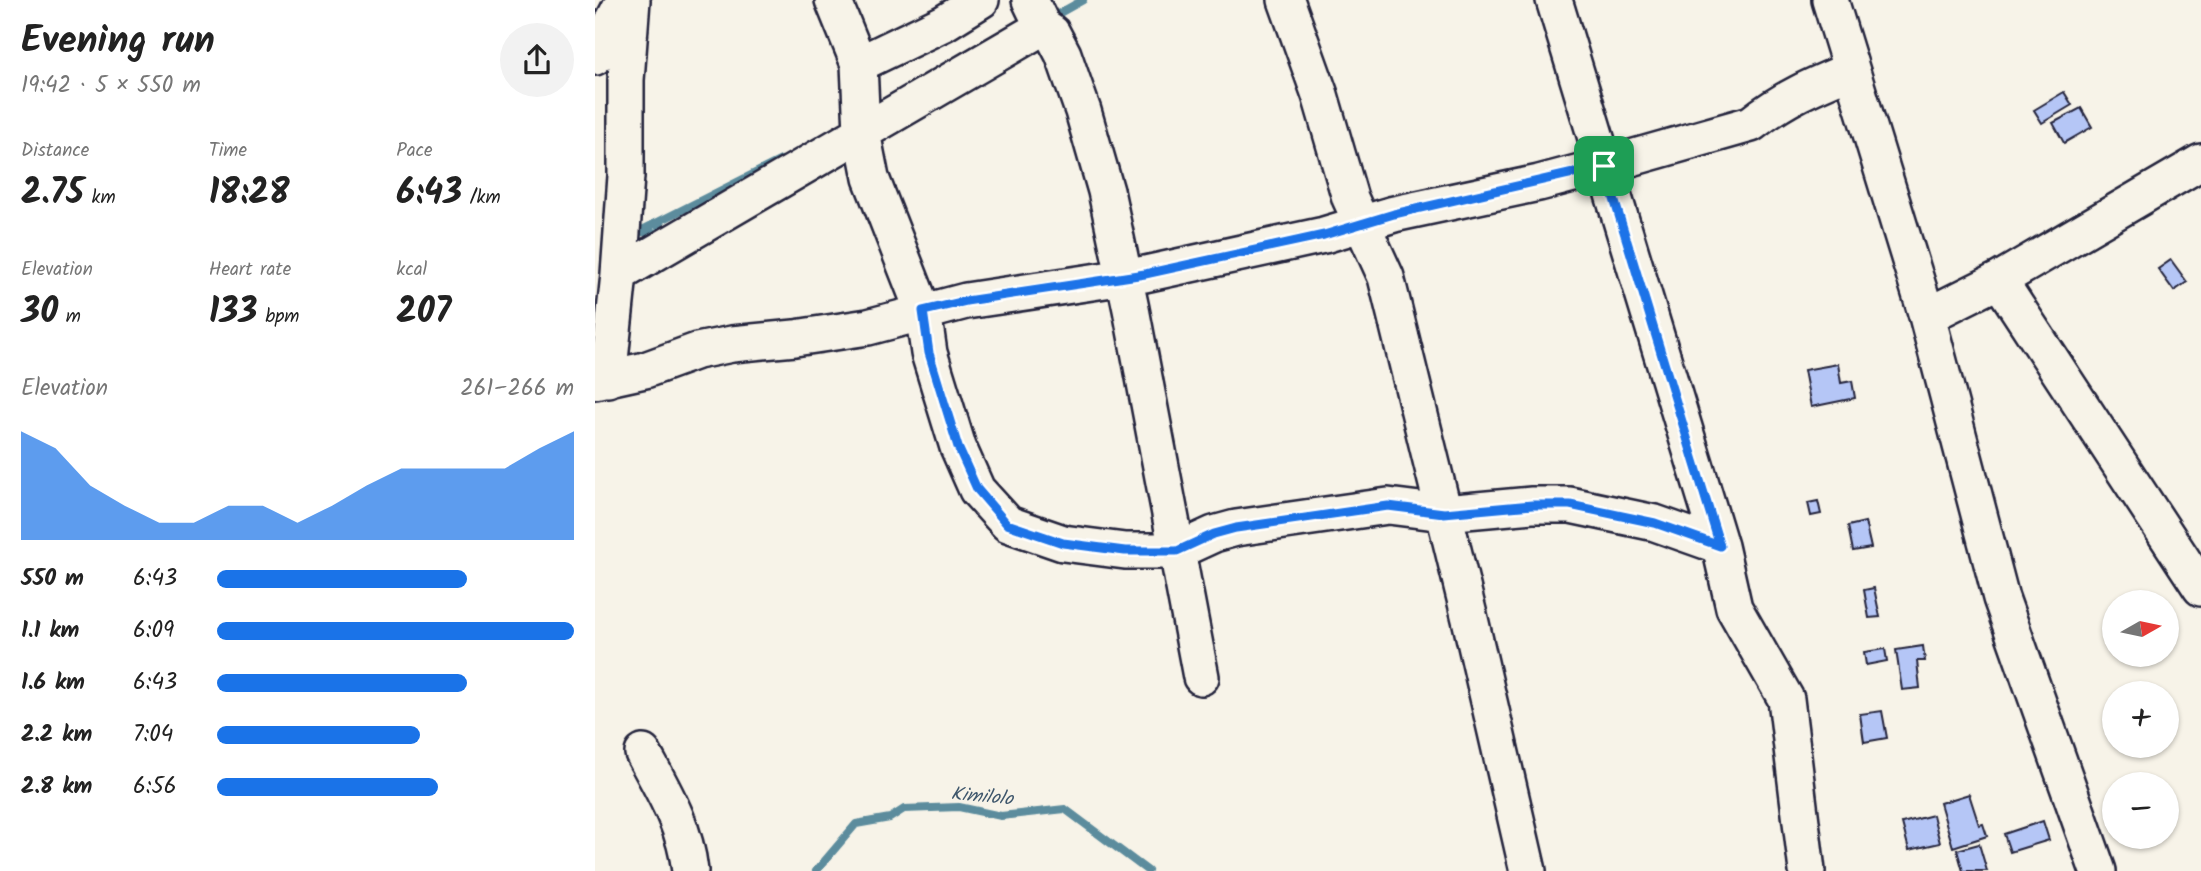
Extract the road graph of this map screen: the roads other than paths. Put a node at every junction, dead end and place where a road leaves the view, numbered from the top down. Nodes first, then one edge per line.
1 (624, 0) edge
2 (632, 0) edge
3 (833, 0) edge
4 (981, 0) edge
5 (1286, 0) edge
6 (1554, 0) edge
7 (1830, 0) edge
8 (1036, 13) edge
9 (595, 57) edge
10 (859, 64) junction
11 (1851, 70) junction
12 (862, 132) junction
13 (2201, 162) edge
14 (1604, 166) junction
15 (1362, 224) junction
16 (619, 274) junction
17 (1125, 277) junction
18 (1999, 280) junction
19 (923, 311) junction
20 (1927, 316) junction
21 (602, 380) edge
22 (1444, 513) junction
23 (1720, 546) junction
24 (1177, 551) junction
25 (2201, 588) edge
26 (1201, 677) dead end
27 (643, 753) dead end
28 (690, 871) edge
29 (1528, 871) edge
30 (1807, 871) edge
31 (2098, 871) edge

1 - 9 street
2 - 16 street
3 - 10 street
4 - 10 street
5 - 15 street
6 - 14 street
7 - 11 street
8 - 12 street
8 - 17 street
10 - 12 street
11 - 14 street
11 - 20 street
12 - 16 street
12 - 19 street
13 - 18 street
14 - 15 street
14 - 23 street
15 - 17 street
15 - 22 street
16 - 21 street
17 - 19 street
17 - 24 street
18 - 20 street
18 - 25 street
19 - 21 street
19 - 24 street
20 - 31 street
22 - 23 street
22 - 24 street
22 - 29 street
23 - 30 street
24 - 26 street
27 - 28 street

